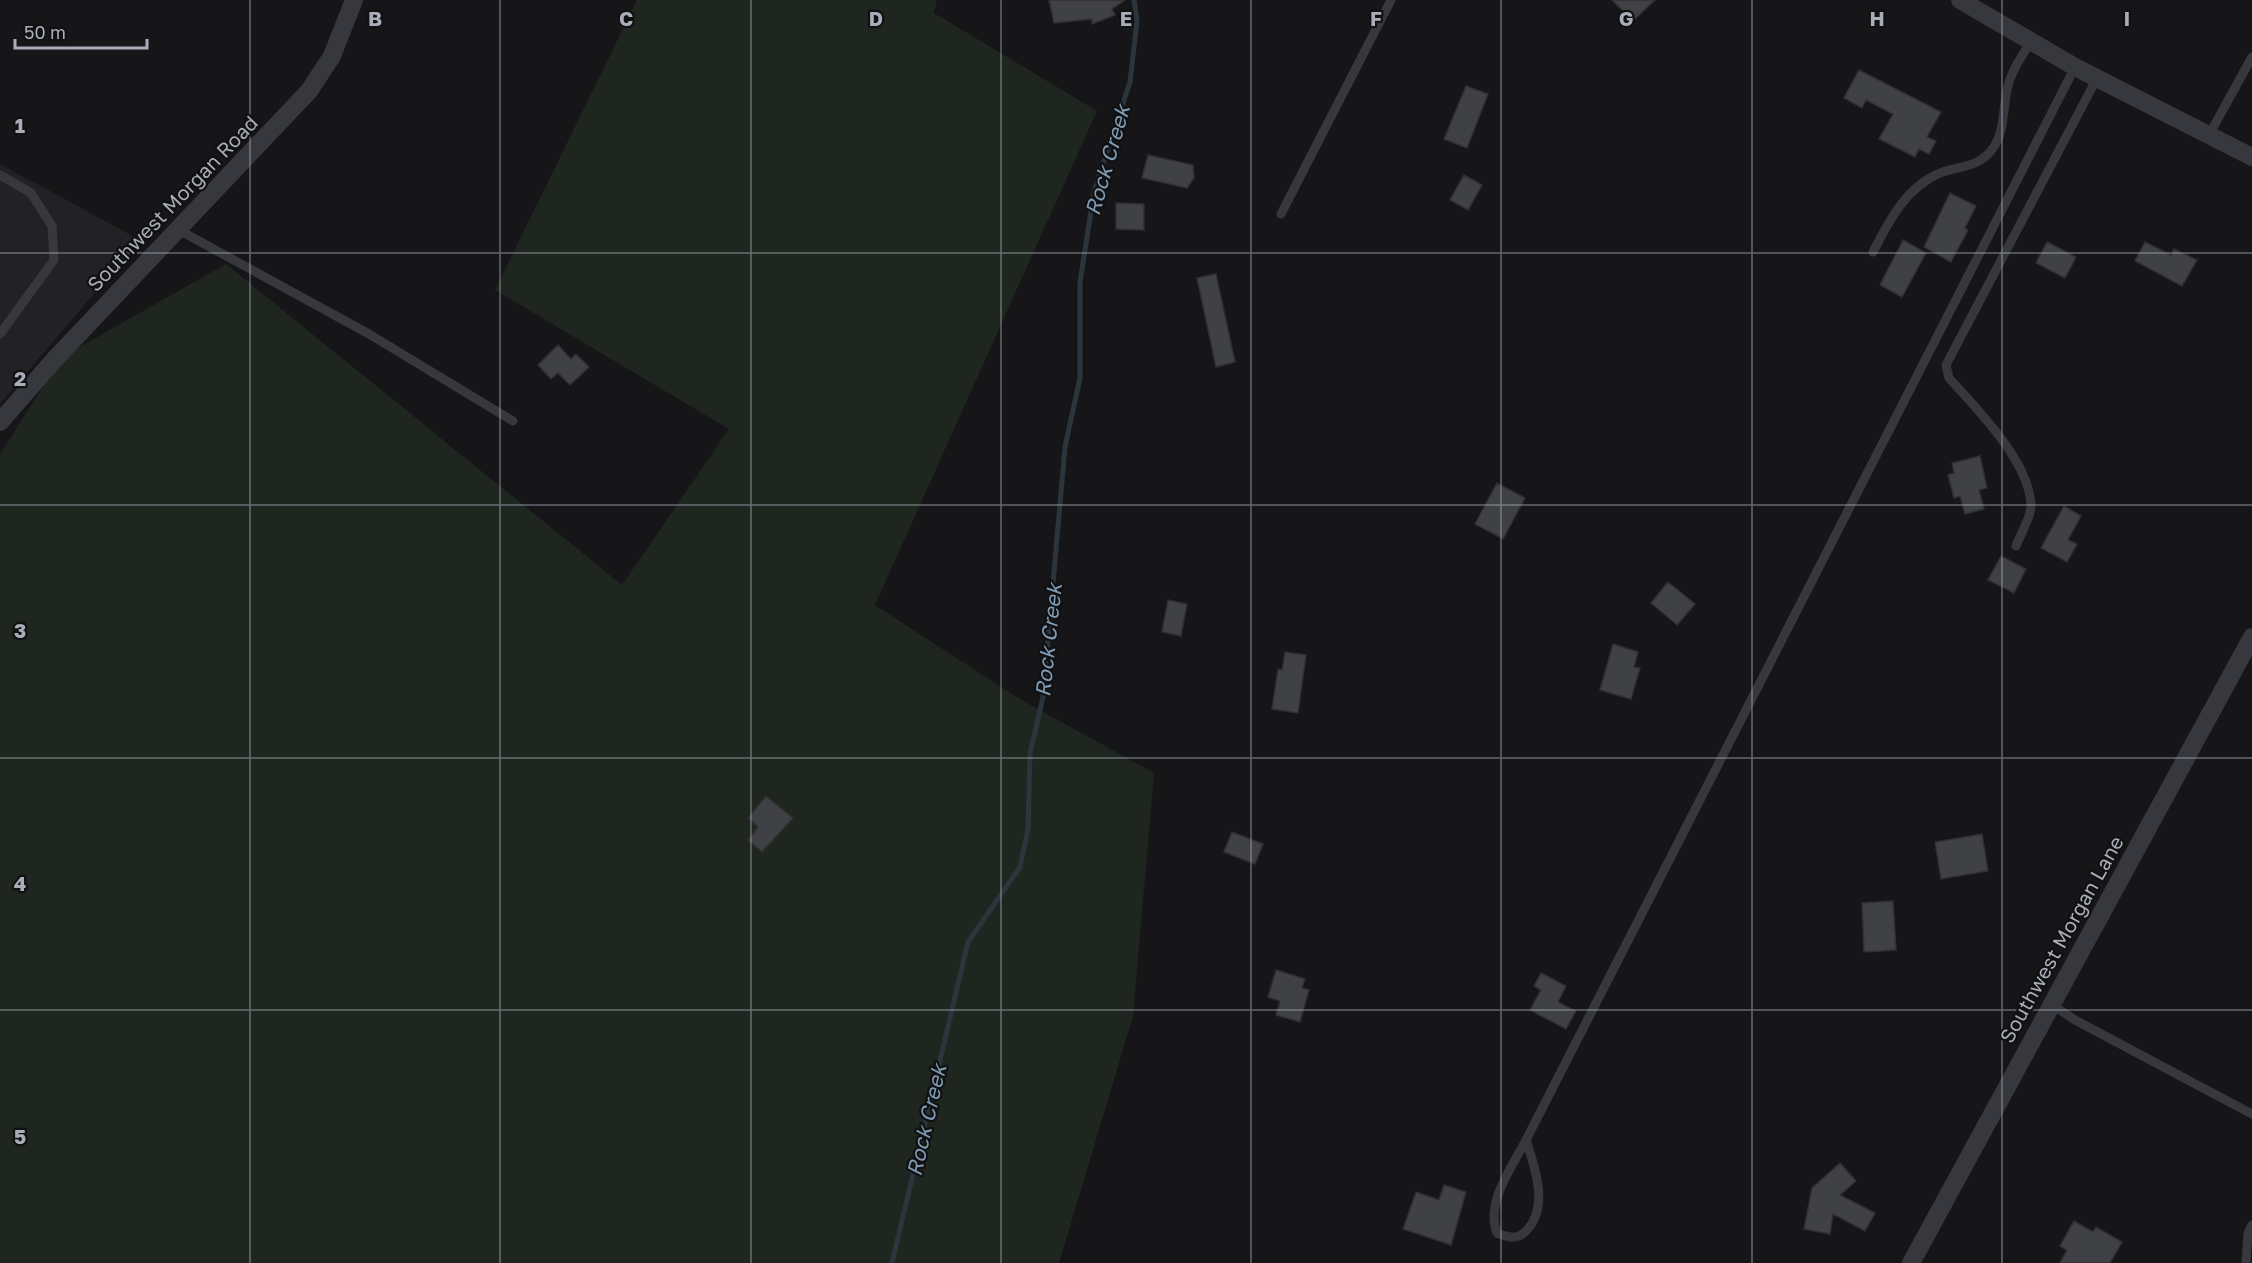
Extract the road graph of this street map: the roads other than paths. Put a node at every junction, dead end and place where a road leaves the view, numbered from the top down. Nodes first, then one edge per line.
1 (354, 0) edge
2 (1391, 0) edge
3 (1960, 0) edge
4 (2031, 41) junction
5 (2252, 57) edge
6 (2075, 67) junction
7 (2097, 78) junction
8 (2209, 135) junction
9 (2252, 158) edge
10 (0, 175) edge
11 (1281, 214) dead end
12 (177, 229) junction
13 (1873, 252) dead end
14 (0, 334) edge
15 (513, 421) dead end
16 (0, 422) edge
17 (2016, 546) dead end
18 (2252, 637) edge
19 (2051, 1004) junction
20 (2252, 1114) edge
21 (1526, 1140) junction
22 (2252, 1225) edge
23 (1911, 1263) edge
24 (2246, 1263) edge

1 - 12 street, Southwest Morgan Road
2 - 11 lane
3 - 4 street
4 - 6 street
4 - 13 lane
5 - 8 lane
6 - 7 street
6 - 21 lane
7 - 8 street
7 - 17 lane
8 - 9 street
10 - 14 lane
12 - 15 lane
12 - 16 street, Southwest Morgan Road
18 - 19 street, Southwest Morgan Lane
19 - 20 lane
19 - 23 street, Southwest Morgan Lane
21 - 21 lane
22 - 24 lane

